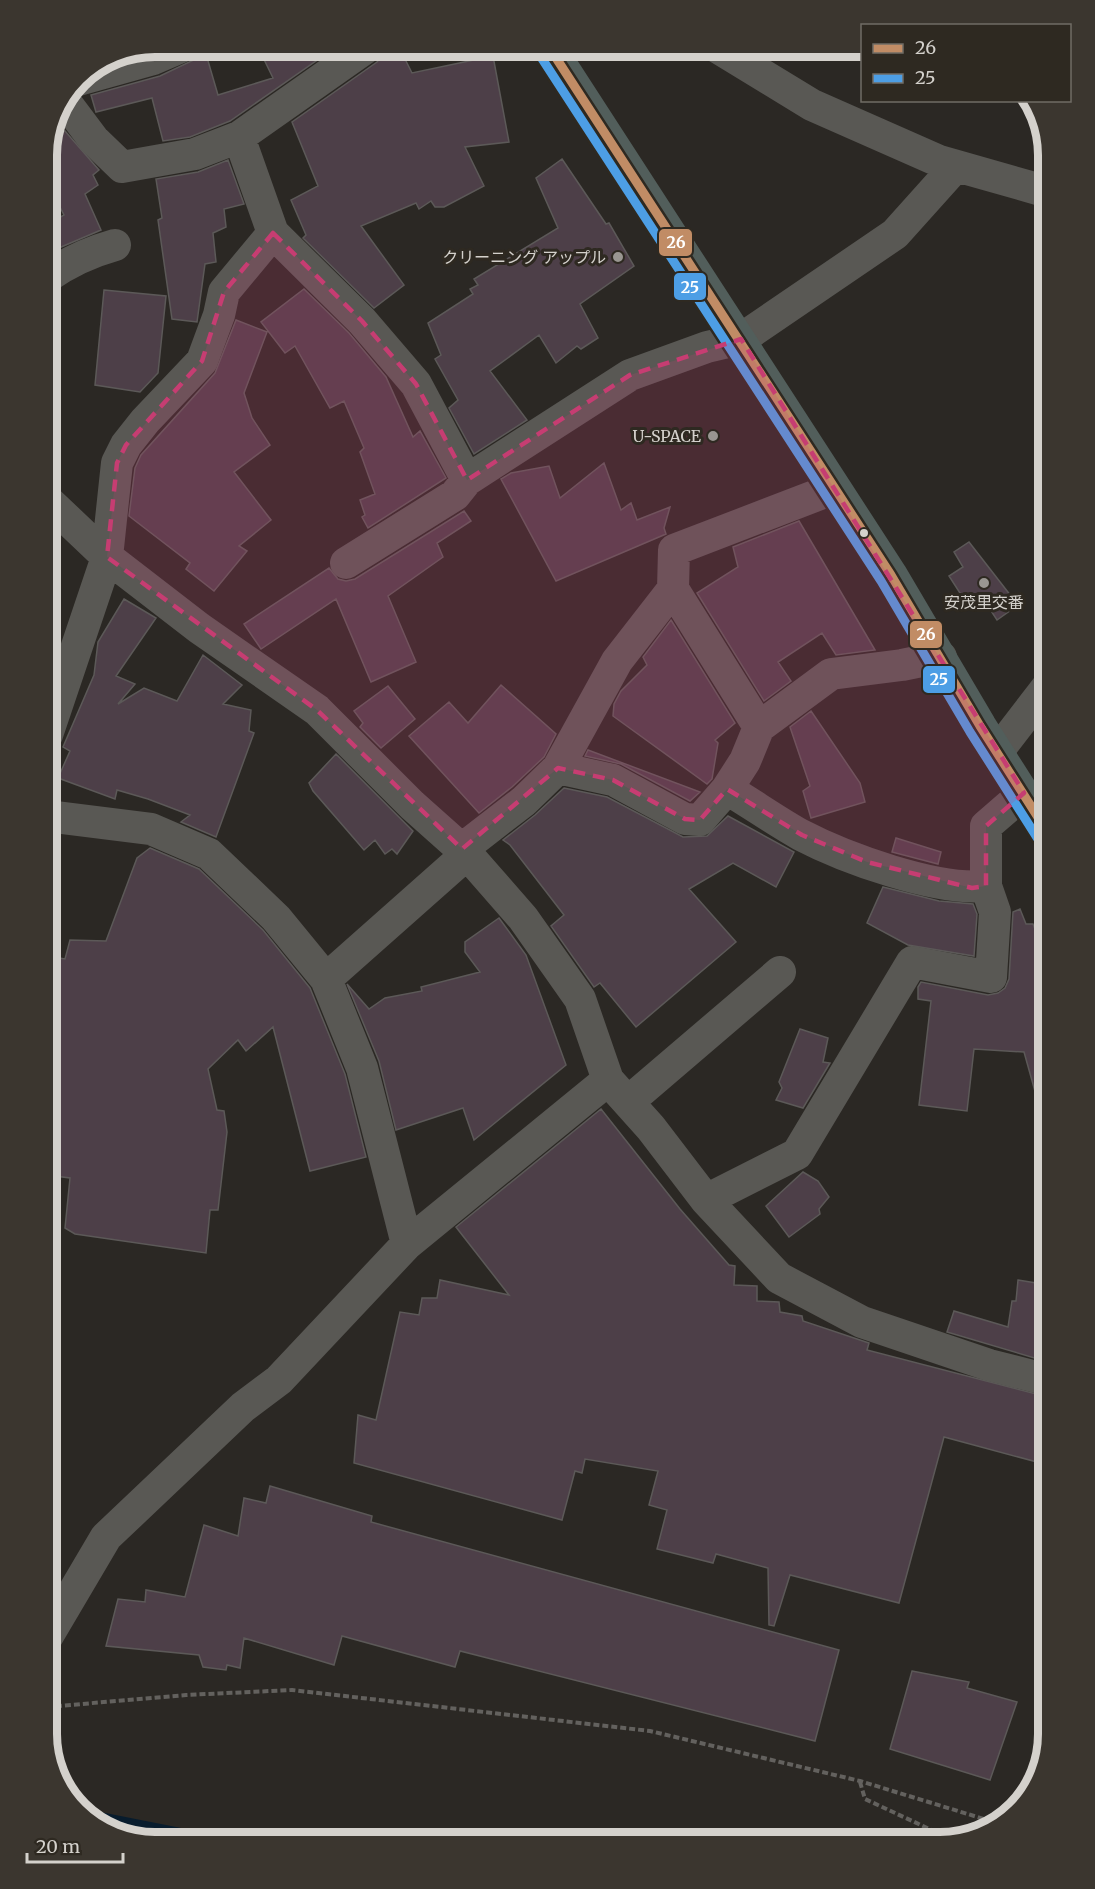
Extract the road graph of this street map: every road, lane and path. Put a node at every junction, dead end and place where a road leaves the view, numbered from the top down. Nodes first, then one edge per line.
1 (157, 57) edge
2 (351, 57) edge
3 (556, 57) edge
4 (733, 57) edge
5 (101, 74) edge
6 (70, 108) edge
7 (238, 137) junction
8 (956, 166) junction
9 (1038, 189) edge
10 (273, 233) junction
11 (115, 245) dead end
12 (57, 271) edge
13 (741, 339) junction
14 (467, 480) junction
15 (833, 489) junction
16 (57, 510) edge
17 (107, 557) junction
18 (346, 563) dead end
19 (673, 589) junction
20 (941, 657) junction
21 (1038, 699) edge
22 (57, 705) edge
23 (759, 727) junction
24 (998, 751) junction
25 (558, 768) junction
26 (727, 789) junction
27 (1024, 793) junction
28 (57, 817) edge
29 (1038, 817) edge
30 (464, 851) junction
31 (986, 886) junction
32 (780, 972) dead end
33 (326, 979) junction
34 (618, 1091) junction
35 (706, 1200) junction
36 (407, 1244) junction
37 (1038, 1377) edge
38 (57, 1619) edge
39 (57, 1706) edge
40 (860, 1781) junction
41 (986, 1820) edge
42 (936, 1832) edge

1 - 5 street
2 - 7 street
3 - 13 highway
4 - 8 street
6 - 7 street
7 - 10 street
8 - 9 street
8 - 13 street
10 - 14 street
10 - 17 street
11 - 12 street
13 - 14 street
13 - 15 highway
14 - 18 street
15 - 19 street
15 - 20 highway
16 - 17 street
17 - 22 street
17 - 30 street
19 - 23 street
19 - 25 street
20 - 23 street
20 - 24 highway
21 - 24 street
23 - 26 street
24 - 27 highway
25 - 26 street
25 - 30 street
26 - 31 street
27 - 29 highway
27 - 31 street
28 - 33 street
30 - 33 street
30 - 34 street
31 - 35 street
32 - 34 street
33 - 36 street
34 - 35 street
34 - 36 street
35 - 37 street
36 - 38 street
39 - 40 path
40 - 41 path
40 - 42 path

